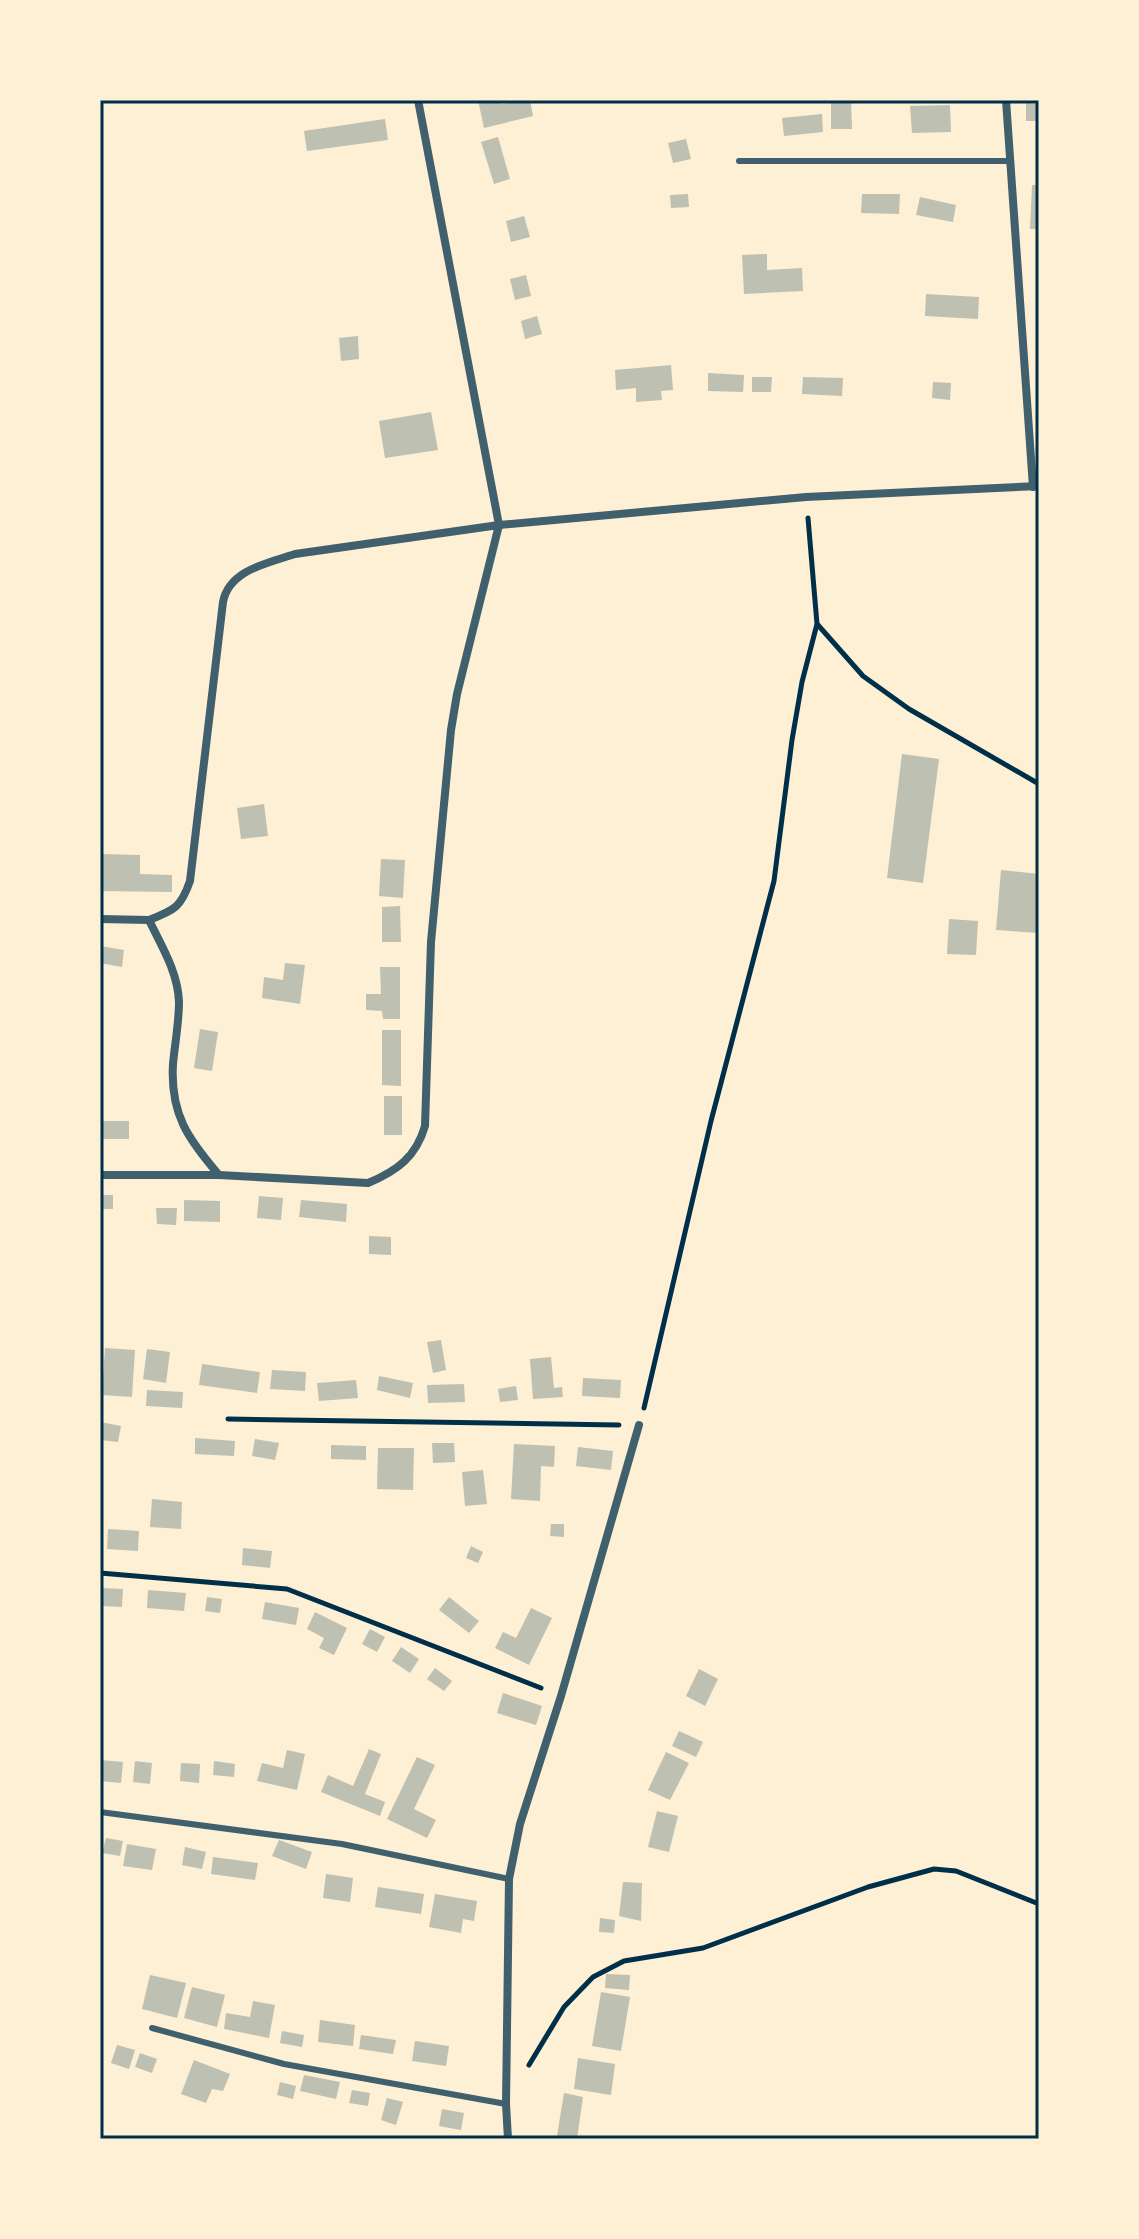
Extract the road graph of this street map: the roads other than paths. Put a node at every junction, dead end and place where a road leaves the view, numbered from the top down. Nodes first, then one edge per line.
1 (418, 100) edge
2 (1006, 100) edge
3 (739, 161) dead end
4 (1010, 161) junction
5 (1036, 487) edge
6 (499, 525) junction
7 (100, 919) edge
8 (149, 920) junction
9 (100, 1175) edge
10 (219, 1175) junction
11 (639, 1425) road end
12 (100, 1812) edge
13 (509, 1879) junction
14 (152, 2028) dead end
15 (506, 2104) junction
16 (508, 2139) edge

1 - 6 street
2 - 4 street
3 - 4 lane
4 - 5 street
5 - 6 street
6 - 8 street
6 - 10 street
7 - 8 street
8 - 10 street
9 - 10 street
11 - 13 street
12 - 13 lane
13 - 15 street
14 - 15 lane
15 - 16 street

